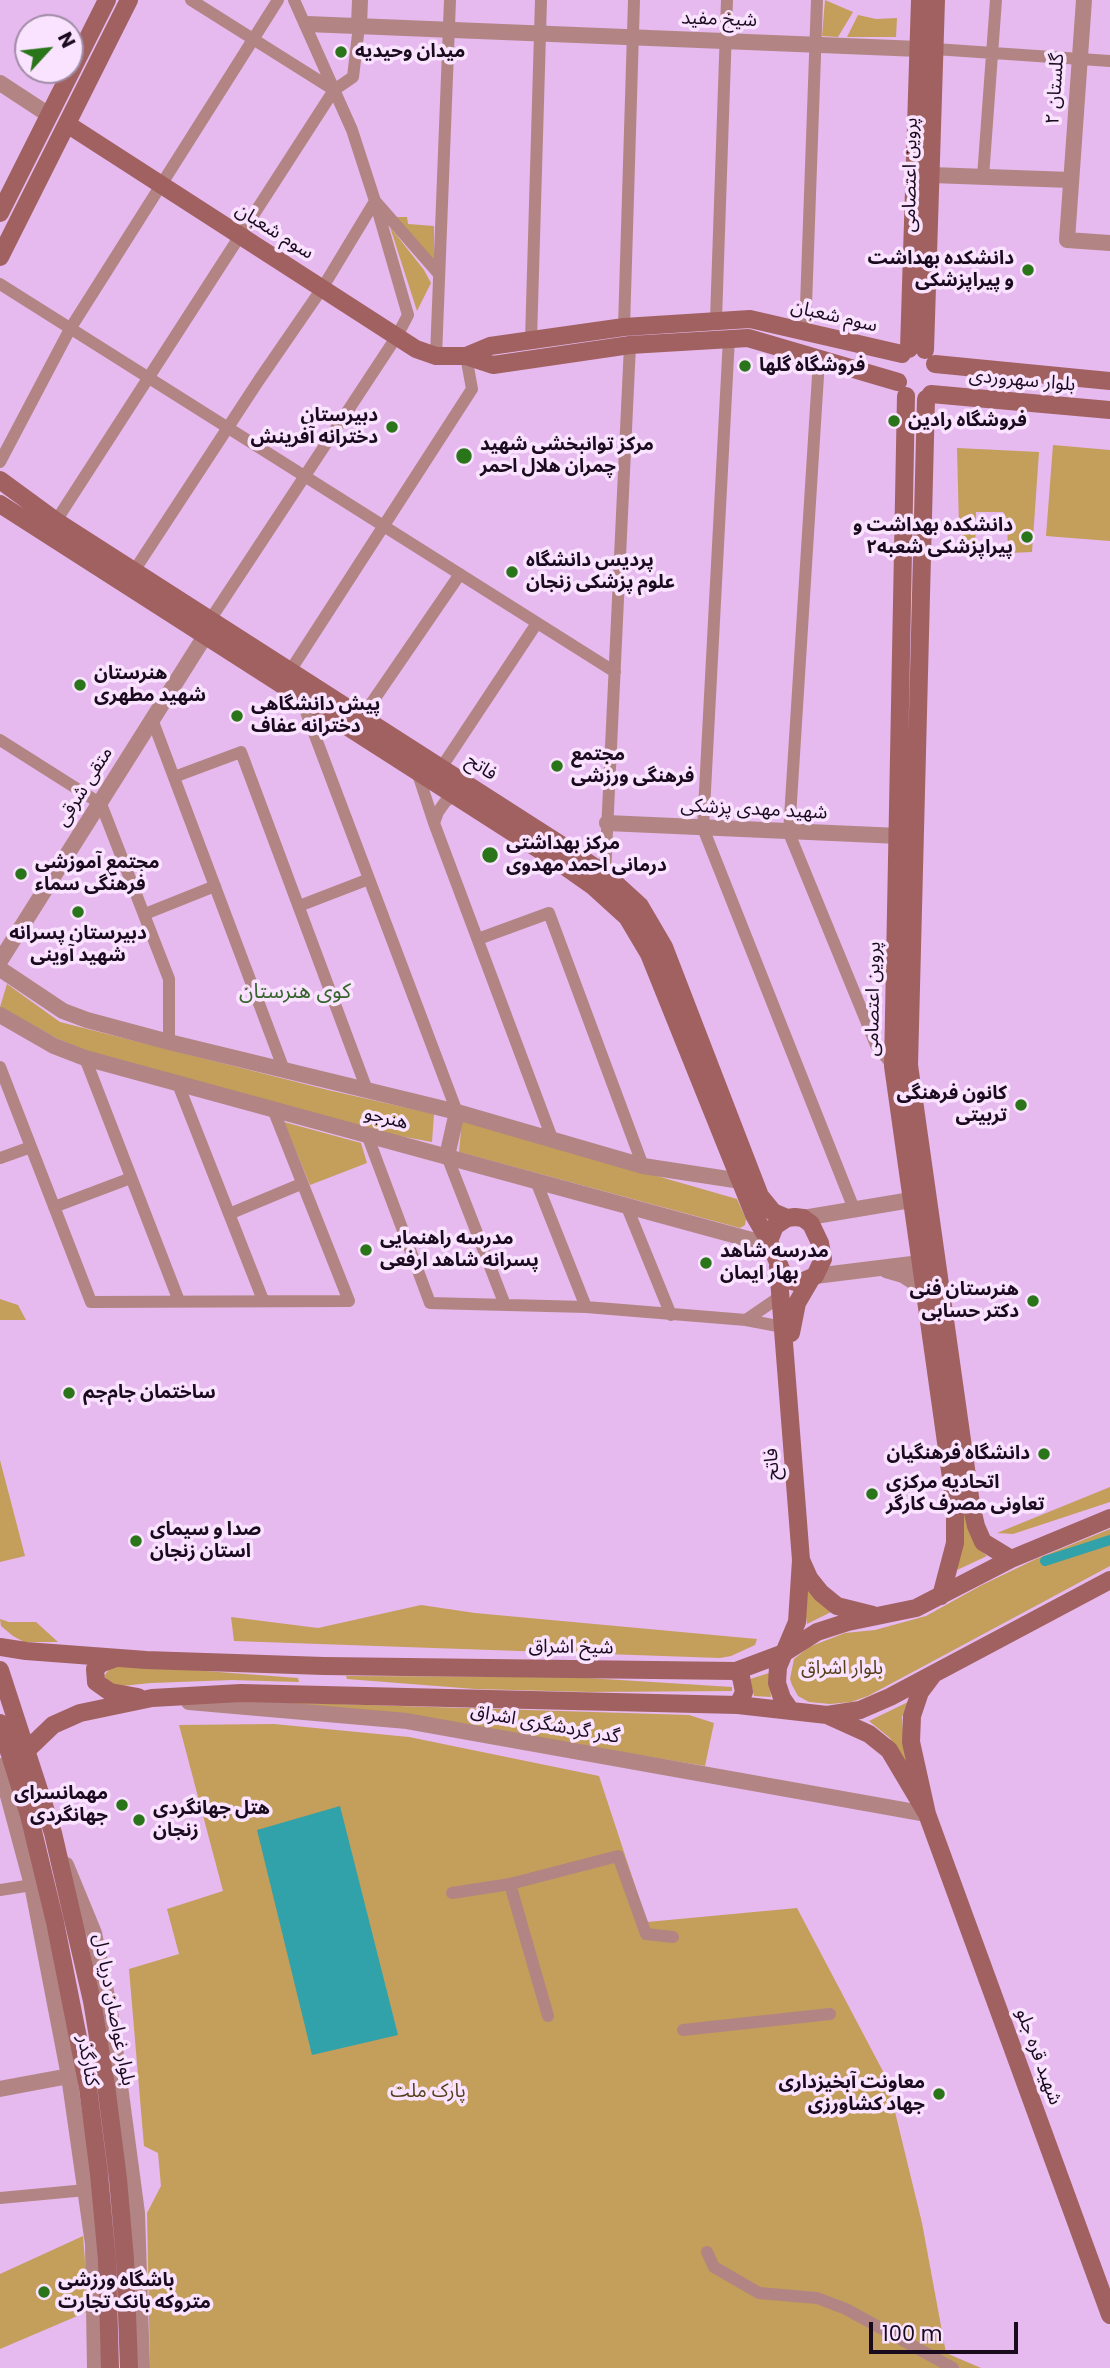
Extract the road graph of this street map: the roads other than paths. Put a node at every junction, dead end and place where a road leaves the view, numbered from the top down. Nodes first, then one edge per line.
1 (107, 0) edge
2 (129, 0) edge
3 (191, 0) edge
4 (278, 0) edge
5 (294, 0) edge
6 (360, 0) edge
7 (450, 0) edge
8 (541, 0) edge
9 (634, 0) edge
10 (727, 0) edge
11 (817, 0) edge
12 (920, 0) edge
13 (936, 0) edge
14 (996, 0) edge
15 (1084, 0) edge
16 (307, 24) junction
17 (359, 26) junction
18 (449, 30) junction
19 (540, 34) junction
20 (632, 37) junction
21 (253, 39) junction
22 (725, 41) junction
23 (816, 44) junction
24 (927, 49) junction
25 (992, 53) junction
26 (1080, 59) junction
27 (1110, 61) edge
28 (0, 83) edge
29 (334, 90) junction
30 (49, 115) junction
31 (66, 124) junction
32 (931, 175) junction
33 (983, 177) junction
34 (1071, 180) junction
35 (161, 185) junction
36 (4, 195) edge
37 (376, 201) junction
38 (0, 213) edge
39 (239, 235) junction
40 (1110, 243) edge
41 (0, 257) edge
42 (439, 274) junction
43 (0, 284) edge
44 (323, 287) junction
45 (716, 319) junction
46 (624, 327) junction
47 (70, 329) junction
48 (805, 333) junction
49 (397, 336) junction
50 (729, 338) junction
51 (531, 340) junction
52 (630, 345) junction
53 (873, 348) junction
54 (918, 355) junction
55 (436, 356) junction
56 (466, 356) junction
57 (819, 360) junction
58 (981, 369) junction
59 (870, 374) junction
60 (147, 378) junction
61 (1110, 381) edge
62 (902, 389) junction
63 (928, 397) junction
64 (976, 398) junction
65 (1110, 410) edge
66 (226, 429) junction
67 (0, 462) edge
68 (304, 478) junction
69 (0, 480) edge
70 (0, 504) edge
71 (56, 521) junction
72 (383, 526) junction
73 (134, 570) junction
74 (460, 574) junction
75 (537, 623) junction
76 (208, 628) junction
77 (290, 671) junction
78 (615, 672) junction
79 (300, 696) junction
80 (362, 717) junction
81 (152, 719) junction
82 (0, 740) edge
83 (441, 768) junction
84 (417, 771) junction
85 (174, 777) junction
86 (454, 795) junction
87 (101, 804) junction
88 (434, 823) junction
89 (607, 823) junction
90 (703, 828) junction
91 (789, 833) junction
92 (898, 836) junction
93 (604, 874) junction
94 (369, 879) junction
95 (215, 886) junction
96 (299, 906) junction
97 (633, 911) junction
98 (145, 914) junction
99 (478, 939) junction
100 (0, 961) edge
101 (0, 969) edge
102 (0, 1015) edge
103 (169, 1042) junction
104 (85, 1058) junction
105 (893, 1066) junction
106 (0, 1067) edge
107 (284, 1070) junction
108 (178, 1084) junction
109 (367, 1090) junction
110 (273, 1109) junction
111 (457, 1112) junction
112 (368, 1137) junction
113 (553, 1141) junction
114 (31, 1147) junction
115 (447, 1156) junction
116 (0, 1158) edge
117 (643, 1166) junction
118 (131, 1178) junction
119 (746, 1179) junction
120 (536, 1181) junction
121 (301, 1184) junction
122 (919, 1199) junction
123 (54, 1206) junction
124 (627, 1207) junction
125 (854, 1209) junction
126 (229, 1214) junction
127 (795, 1218) junction
128 (770, 1243) junction
129 (928, 1262) junction
130 (778, 1266) junction
131 (881, 1268) junction
132 (813, 1278) junction
133 (780, 1291) junction
134 (924, 1293) junction
135 (263, 1300) junction
136 (179, 1301) junction
137 (505, 1305) junction
138 (586, 1307) junction
139 (671, 1315) junction
140 (746, 1321) junction
141 (783, 1326) junction
142 (786, 1364) junction
143 (1110, 1518) edge
144 (1011, 1559) junction
145 (802, 1560) junction
146 (1110, 1580) edge
147 (941, 1596) junction
148 (876, 1616) junction
149 (0, 1647) edge
150 (784, 1653) junction
151 (116, 1658) junction
152 (0, 1670) edge
153 (736, 1671) junction
154 (935, 1671) junction
155 (152, 1698) junction
156 (738, 1705) junction
157 (791, 1711) junction
158 (827, 1715) junction
159 (0, 1723) edge
160 (27, 1751) junction
161 (0, 1766) edge
162 (927, 1814) junction
163 (510, 1884) junction
164 (33, 1885) junction
165 (0, 1891) edge
166 (452, 1893) dead end
167 (673, 1937) dead end
168 (65, 2009) junction
169 (830, 2014) dead end
170 (548, 2016) dead end
171 (683, 2030) dead end
172 (69, 2077) junction
173 (0, 2089) edge
174 (126, 2178) junction
175 (86, 2190) junction
176 (0, 2198) edge
177 (708, 2252) dead end
178 (101, 2294) junction
179 (1110, 2315) edge
180 (95, 2368) edge
181 (110, 2368) edge
182 (129, 2368) edge
183 (142, 2368) edge
184 (953, 2368) edge

1 - 30 main road
2 - 31 main road
3 - 21 street
4 - 21 street
5 - 16 street
6 - 17 street
7 - 18 street
8 - 19 street
9 - 20 street
10 - 22 street
11 - 23 street
12 - 24 main road, پروین اعتصامی
13 - 24 main road, پروین اعتصامی
14 - 25 street
15 - 26 street, گلستان ۲
16 - 17 street, شیخ مفید
16 - 29 street
17 - 18 street, شیخ مفید
17 - 29 street
18 - 19 street, شیخ مفید
18 - 42 street
19 - 20 street, شیخ مفید
19 - 51 street
20 - 22 street, شیخ مفید
20 - 46 street
21 - 29 street
21 - 35 street
22 - 23 street, شیخ مفید
22 - 45 street
23 - 24 street, شیخ مفید
23 - 48 street
24 - 25 street
24 - 32 main road, پروین اعتصامی
24 - 54 main road, پروین اعتصامی
25 - 26 street
25 - 33 street
26 - 27 street
26 - 34 street, گلستان ۲
28 - 30 street
29 - 37 street
29 - 39 street
30 - 36 main road
31 - 35 main road, سوم شعبان
31 - 41 main road
32 - 33 street
32 - 54 main road, پروین اعتصامی
33 - 34 street
34 - 40 street, گلستان ۲
35 - 39 main road, سوم شعبان
35 - 47 street
36 - 38 main road
37 - 42 street
37 - 44 street
37 - 49 street
39 - 44 main road, سوم شعبان
39 - 60 street
42 - 55 street
43 - 47 street
44 - 49 main road, سوم شعبان
44 - 66 street
45 - 46 main road, سوم شعبان
45 - 48 main road, سوم شعبان
46 - 51 main road, سوم شعبان
47 - 60 street
47 - 67 street
48 - 53 main road, سوم شعبان
49 - 55 main road, سوم شعبان
49 - 68 street
50 - 52 main road, سوم شعبان
50 - 57 main road, سوم شعبان
50 - 90 street
51 - 56 main road, سوم شعبان
52 - 56 main road, سوم شعبان
52 - 78 street
53 - 54 main road, سوم شعبان
53 - 59 main road
54 - 58 main road, بلوار سهروردی
54 - 62 main road, پروین اعتصامی
54 - 63 main road, پروین اعتصامی
55 - 56 main road, سوم شعبان
56 - 72 street
57 - 59 main road, سوم شعبان
57 - 91 street
58 - 61 main road, بلوار سهروردی
58 - 64 main road
59 - 62 main road, سوم شعبان
60 - 66 street
60 - 71 street
62 - 63 main road, بلوار سهروردی
62 - 92 main road, پروین اعتصامی
63 - 64 main road, بلوار سهروردی
63 - 122 main road, پروین اعتصامی
64 - 65 main road, بلوار سهروردی
66 - 68 street
66 - 73 street
68 - 72 street
68 - 76 street
69 - 71 main road, فاتح
70 - 76 main road, فاتح
71 - 73 main road, فاتح
72 - 74 street
72 - 77 street
73 - 76 main road, فاتح
74 - 75 street
74 - 80 street
75 - 78 street
75 - 83 street
76 - 77 main road, فاتح
76 - 79 main road, فاتح
76 - 81 street, متقی شرقی
77 - 80 main road, فاتح
78 - 89 street
79 - 84 main road, فاتح
79 - 94 street
80 - 83 main road, فاتح
81 - 85 street
81 - 87 street, متقی شرقی
82 - 87 street
83 - 93 main road, فاتح
84 - 86 main road, فاتح
84 - 88 street
85 - 95 street
85 - 96 street
86 - 88 street
86 - 97 main road, فاتح
87 - 98 street
87 - 100 street, متقی شرقی
88 - 99 street
89 - 90 street, شهید مهدی پزشکی
89 - 93 street
90 - 91 street, شهید مهدی پزشکی
90 - 125 street
91 - 92 street, شهید مهدی پزشکی
91 - 105 street
92 - 105 main road, پروین اعتصامی
93 - 97 main road, فاتح
94 - 96 street
94 - 111 street
95 - 98 street
95 - 107 street
96 - 109 street
97 - 119 main road, فاتح
98 - 103 street
99 - 113 street
99 - 117 street
101 - 103 street, هنرجو
102 - 104 street, هنرجو
103 - 107 street, هنرجو
104 - 108 street, هنرجو
104 - 118 street
105 - 122 main road, پروین اعتصامی
106 - 114 street
107 - 109 street, هنرجو
108 - 110 street, هنرجو
108 - 126 street
109 - 111 street, هنرجو
110 - 112 street, هنرجو
110 - 121 street
111 - 113 street, هنرجو
111 - 115 street
112 - 115 street, هنرجو
112 - 137 street
113 - 117 street, هنرجو
114 - 116 street
114 - 123 street
115 - 120 street, هنرجو
115 - 137 street
117 - 119 street, هنرجو
118 - 123 street
118 - 136 street
119 - 127 main road, فاتح
119 - 128 main road, فاتح
120 - 124 street, هنرجو
120 - 138 street
121 - 126 street
121 - 135 street
122 - 125 street
122 - 129 main road, پروین اعتصامی
123 - 136 street
124 - 128 street, هنرجو
124 - 139 street
125 - 127 street
126 - 135 street
127 - 128 main road
127 - 132 main road
128 - 130 main road
129 - 131 street
129 - 134 main road, پروین اعتصامی
129 - 144 main road, پروین اعتصامی
130 - 132 main road
130 - 133 main road
131 - 132 street
131 - 134 street
132 - 142 main road
133 - 140 street
133 - 141 main road
134 - 147 main road, پروین اعتصامی
135 - 136 street
137 - 138 street
138 - 139 street
139 - 140 street
140 - 141 street
141 - 142 main road
142 - 145 main road, فاتح
143 - 144 main road, شیخ اشراق
144 - 147 main road, شیخ اشراق
145 - 148 main road
145 - 150 main road, فاتح
146 - 154 main road
147 - 148 main road, شیخ اشراق
148 - 150 main road, شیخ اشراق
149 - 151 main road, شیخ اشراق
150 - 153 main road, شیخ اشراق
150 - 157 main road, فاتح
151 - 153 main road, شیخ اشراق
151 - 155 main road
152 - 160 main road, بلوار غواصان دریا دل
153 - 156 main road
154 - 158 main road
154 - 162 main road
155 - 156 main road
155 - 160 main road
155 - 162 street, گدر گردشگری اشراق
156 - 157 main road
157 - 158 main road
158 - 162 main road
159 - 168 main road, بلوار غواصان دریا دل
160 - 174 main road, بلوار غواصان دریا دل
161 - 164 street, کنارگذر
162 - 179 main road, شهید قره جلو
163 - 166 street
163 - 167 street
163 - 170 street
164 - 165 street
164 - 168 street, کنارگذر
168 - 172 street, کنارگذر
168 - 178 main road, بلوار غواصان دریا دل
169 - 171 street
172 - 173 street
172 - 175 street, کنارگذر
174 - 182 main road, بلوار غواصان دریا دل
174 - 183 street
175 - 176 street
175 - 178 street, کنارگذر
177 - 184 street
178 - 180 street, کنارگذر
178 - 181 main road, بلوار غواصان دریا دل

